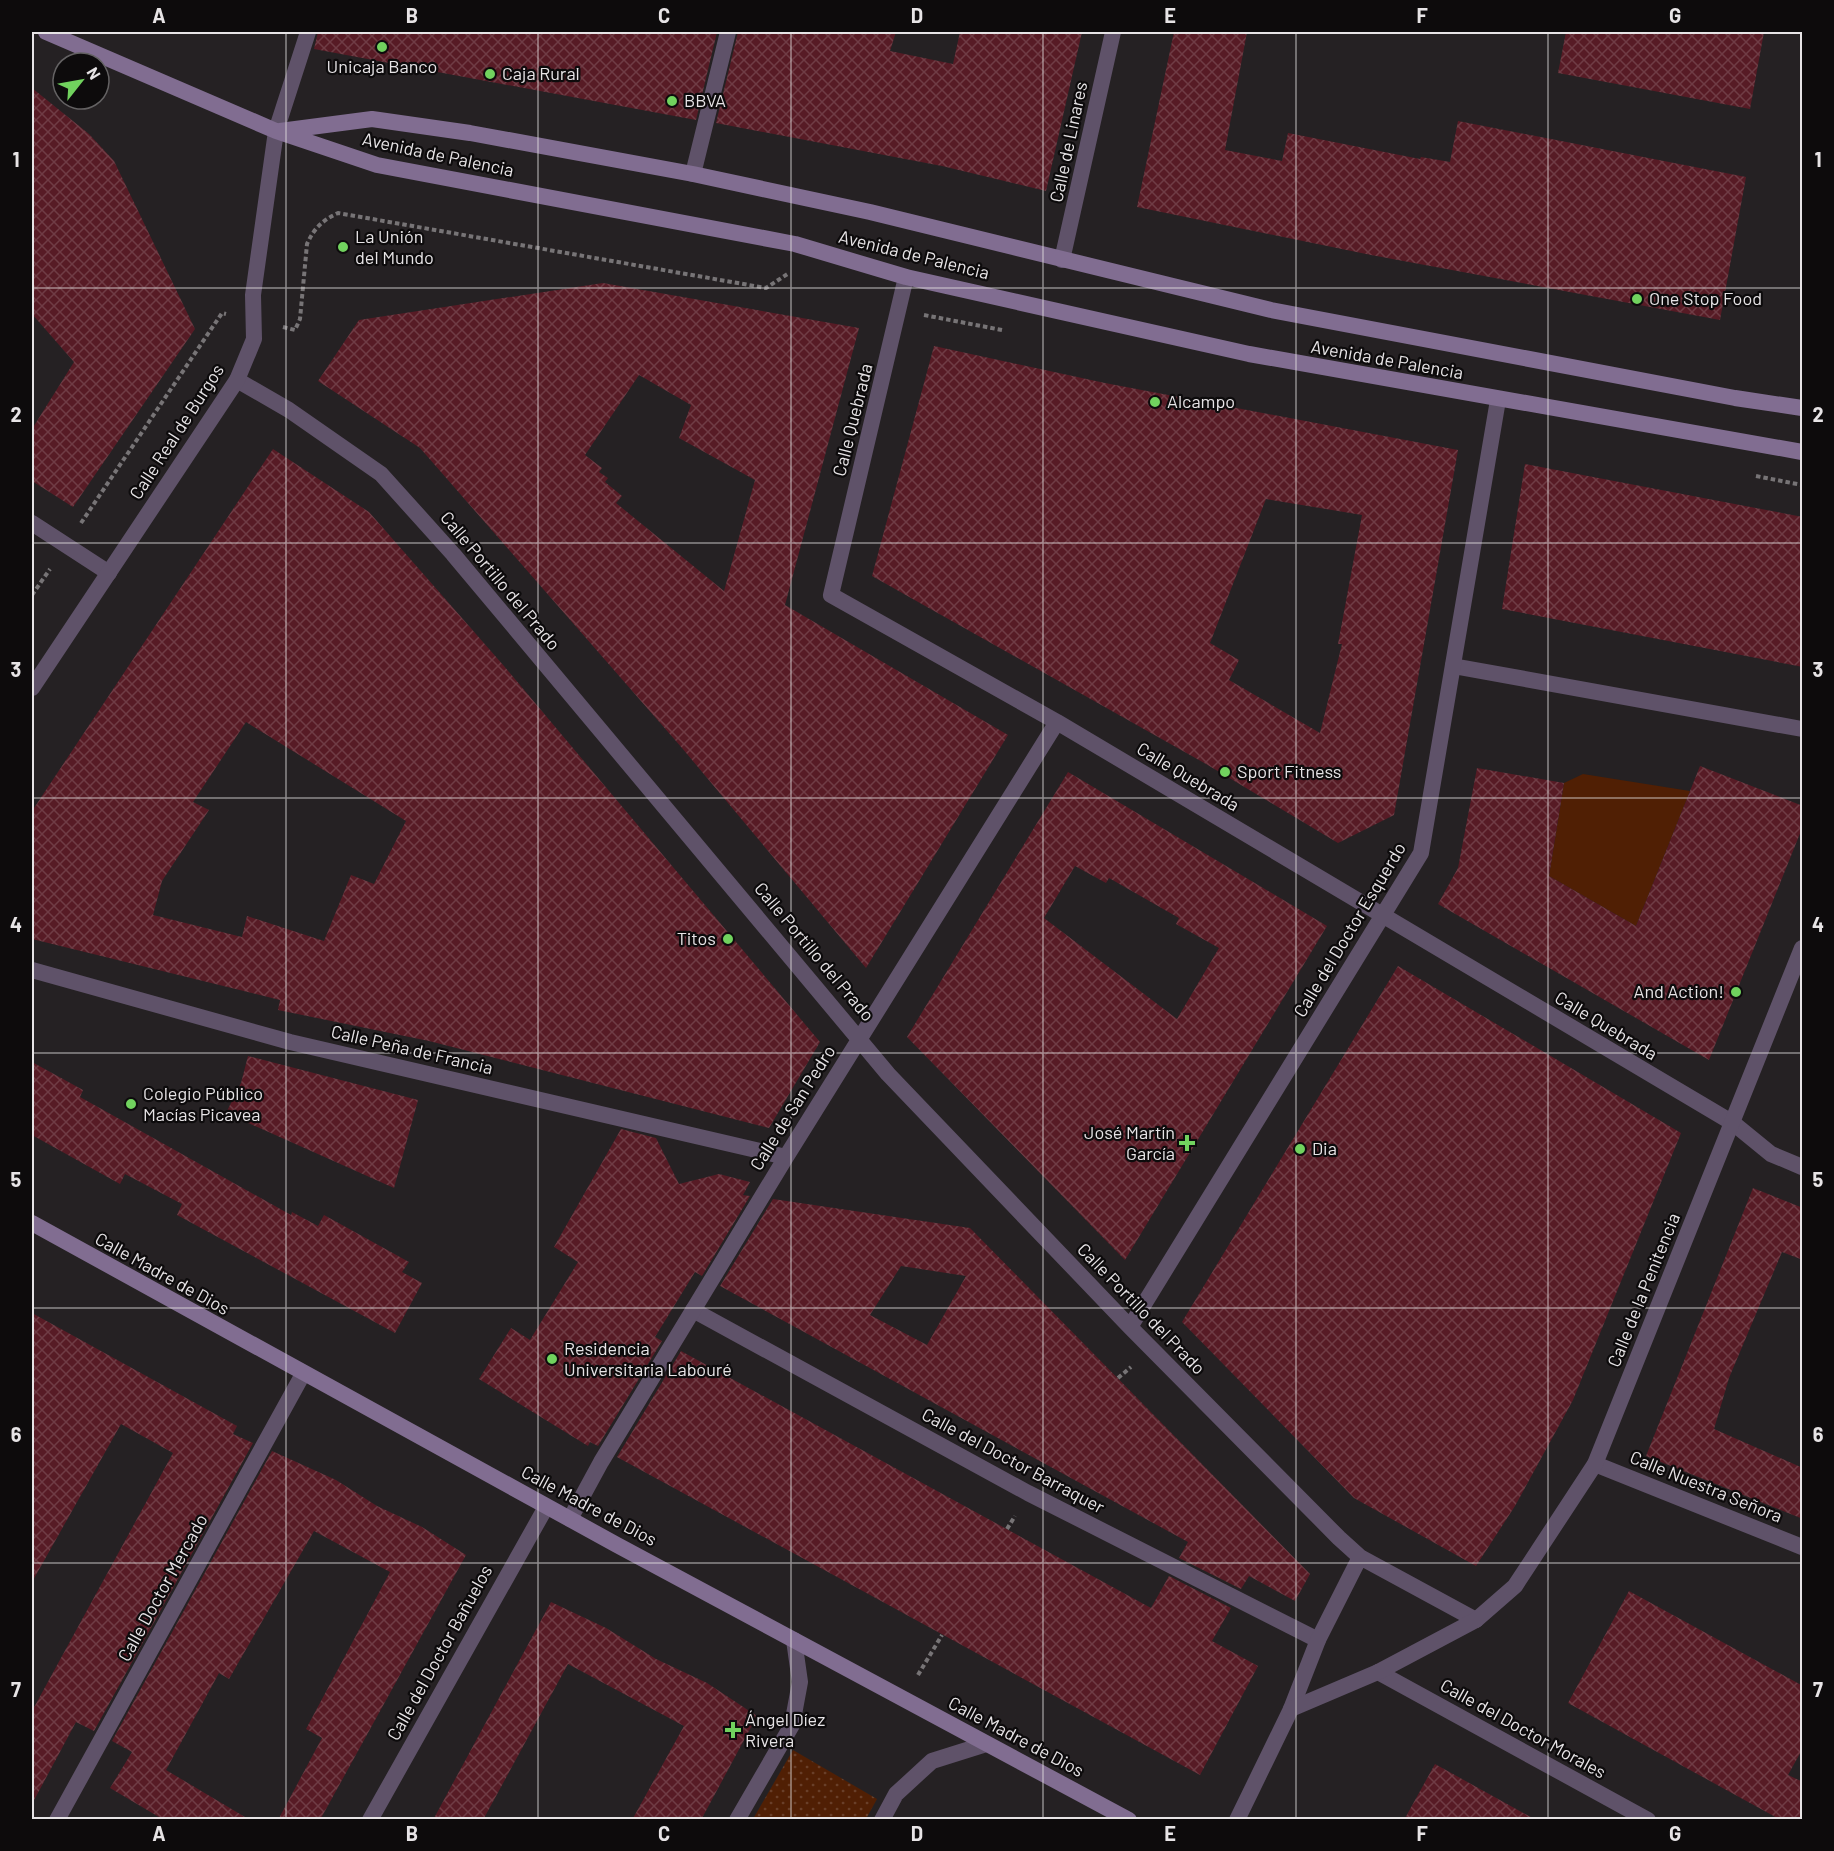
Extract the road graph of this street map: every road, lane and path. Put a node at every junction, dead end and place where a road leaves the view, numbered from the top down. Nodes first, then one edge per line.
1 (46, 32) edge
2 (308, 32) edge
3 (728, 32) edge
4 (1113, 32) edge
5 (276, 132) junction
6 (693, 174) junction
7 (1062, 260) junction
8 (796, 269) dead end
9 (906, 276) junction
10 (222, 313) dead end
11 (295, 330) dead end
12 (237, 380) junction
13 (1498, 400) junction
14 (1803, 408) edge
15 (1803, 452) edge
16 (32, 523) edge
17 (66, 545) junction
18 (109, 573) junction
19 (32, 595) edge
20 (1453, 666) junction
21 (32, 688) edge
22 (1057, 722) junction
23 (1803, 729) edge
24 (1384, 916) junction
25 (1803, 948) edge
26 (32, 970) edge
27 (860, 1037) junction
28 (1733, 1124) junction
29 (786, 1157) junction
30 (1803, 1167) edge
31 (32, 1223) edge
32 (693, 1310) junction
33 (1130, 1327) junction
34 (303, 1374) junction
35 (1595, 1464) junction
36 (546, 1507) junction
37 (570, 1519) junction
38 (1803, 1547) edge
39 (1360, 1557) junction
40 (1476, 1620) junction
41 (942, 1635) dead end
42 (794, 1640) junction
43 (1318, 1640) junction
44 (1378, 1672) junction
45 (903, 1700) junction
46 (1291, 1709) junction
47 (986, 1744) junction
48 (57, 1820) edge
49 (370, 1820) edge
50 (737, 1820) edge
51 (882, 1820) edge
52 (1129, 1820) edge
53 (1237, 1820) edge
54 (1648, 1820) edge

1 - 5 main road
2 - 5 street, Calle Real de Burgos
3 - 6 street
4 - 7 street, Calle de Linares
5 - 6 main road, Avenida de Palencia
5 - 9 main road, Avenida de Palencia
5 - 12 street, Calle Real de Burgos
6 - 7 main road, Avenida de Palencia
7 - 14 main road, Avenida de Palencia
8 - 11 path
9 - 13 main road, Avenida de Palencia
9 - 22 street, Calle Quebrada
10 - 17 path
12 - 18 street, Calle Real de Burgos
12 - 27 street, Calle Portillo del Prado
13 - 15 main road, Avenida de Palencia
13 - 20 street, Calle del Doctor Esquerdo
16 - 17 street
17 - 18 street
17 - 19 path
18 - 21 street, Calle Real de Burgos
20 - 23 street
20 - 24 street, Calle del Doctor Esquerdo
22 - 24 street, Calle Quebrada
22 - 27 street, Calle de San Pedro
24 - 28 street, Calle Quebrada
24 - 33 street, Calle del Doctor Esquerdo
25 - 28 street, Calle de la Penitencia
26 - 29 street, Calle Peña de Francia
27 - 29 street, Calle de San Pedro
27 - 33 street, Calle Portillo del Prado
28 - 30 street, Calle Quebrada
28 - 35 street, Calle de la Penitencia
29 - 32 street, Calle de San Pedro
31 - 34 main road, Calle Madre de Dios
32 - 37 street, Calle de San Pedro
32 - 43 street, Calle del Doctor Barraquer
33 - 39 street, Calle Portillo del Prado
34 - 36 main road, Calle Madre de Dios
34 - 48 street, Calle Doctor Mercado
35 - 38 street, Calle Nuestra Señora
35 - 40 street, Calle de la Penitencia
36 - 37 main road, Calle Madre de Dios
36 - 49 street, Calle del Doctor Bañuelos
37 - 42 main road, Calle Madre de Dios
39 - 40 street, Calle Portillo del Prado
39 - 43 street
40 - 44 street, Calle de la Penitencia
41 - 45 path
42 - 45 main road, Calle Madre de Dios
42 - 50 street
43 - 46 street
44 - 46 street, Calle de la Penitencia
44 - 54 street, Calle del Doctor Morales
45 - 47 main road, Calle Madre de Dios
46 - 53 street
47 - 51 street
47 - 52 main road, Calle Madre de Dios

